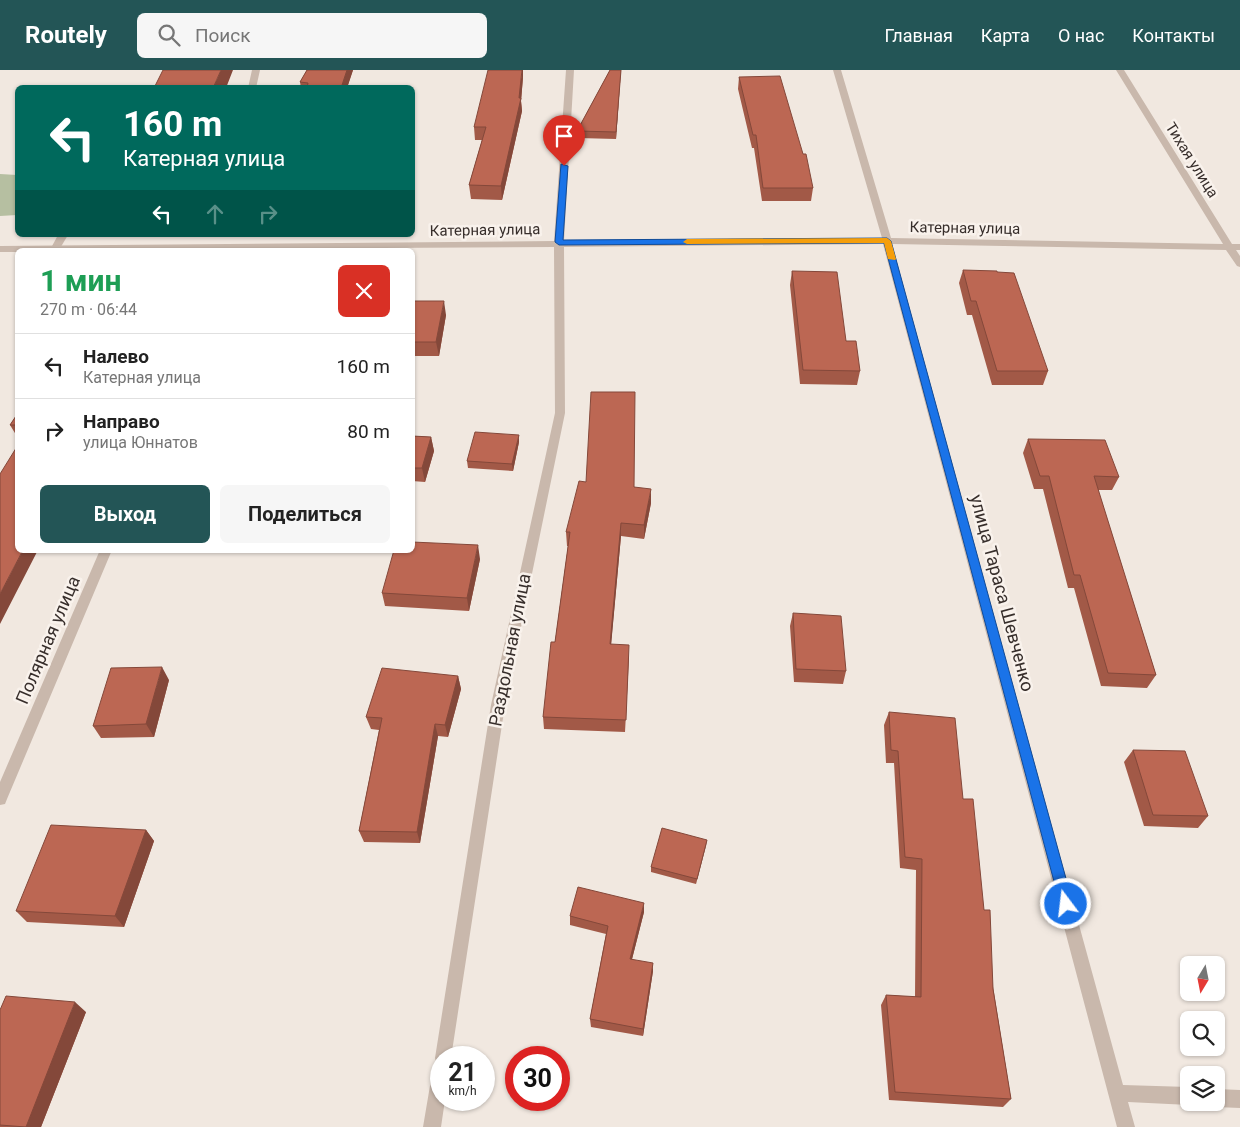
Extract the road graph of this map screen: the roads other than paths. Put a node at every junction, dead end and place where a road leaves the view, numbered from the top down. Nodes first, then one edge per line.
1 (256, 70) edge
2 (570, 70) edge
3 (837, 70) edge
4 (1120, 70) edge
5 (253, 85) edge
6 (62, 237) edge
7 (887, 241) junction
8 (559, 242) junction
9 (1230, 247) junction
10 (1240, 247) edge
11 (0, 248) edge
12 (56, 248) junction
13 (216, 248) edge
14 (1240, 264) edge
15 (105, 553) edge
16 (0, 799) edge
17 (445, 1046) edge
18 (1118, 1093) junction
19 (1180, 1096) edge
20 (1225, 1098) edge
21 (1240, 1099) edge
22 (434, 1111) edge
23 (432, 1127) edge
24 (1126, 1127) edge

1 - 5 street
2 - 8 street, Раздольная улица
3 - 7 street, улица Тараса Шевченко
4 - 9 street, Тихая улица
6 - 12 street
7 - 8 street, Катерная улица
7 - 9 street, Катерная улица
7 - 18 street, улица Тараса Шевченко
8 - 13 street, Катерная улица
8 - 17 street, Раздольная улица
9 - 10 street, Катерная улица
9 - 14 street, Тихая улица
11 - 12 street, Катерная улица
12 - 13 street, Катерная улица
15 - 16 street, Полярная улица
18 - 19 street
18 - 24 street, улица Тараса Шевченко
20 - 21 street
22 - 23 street

